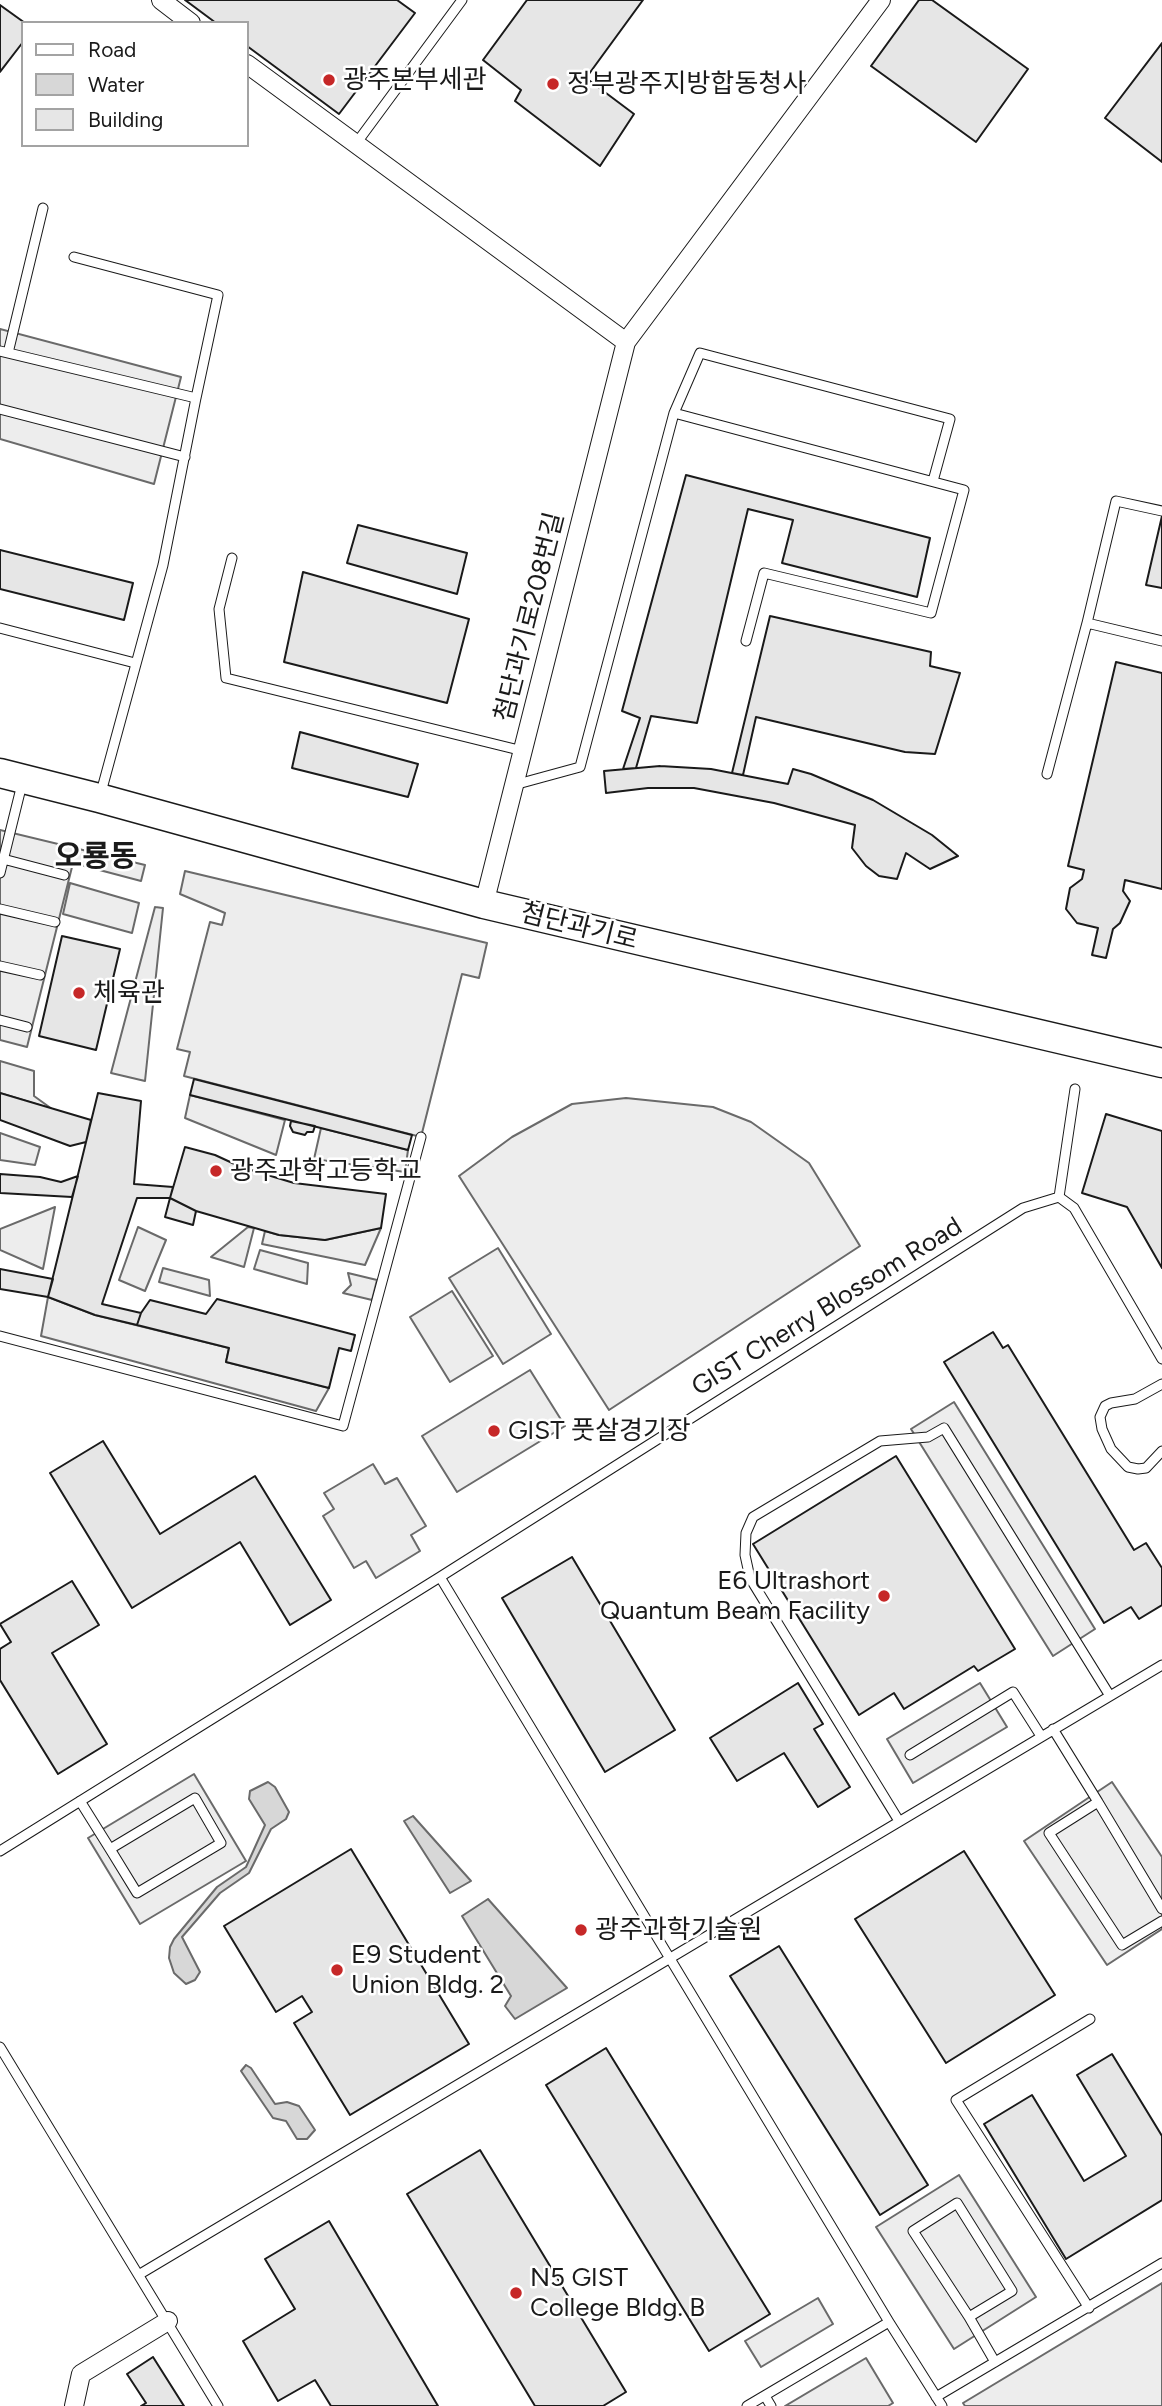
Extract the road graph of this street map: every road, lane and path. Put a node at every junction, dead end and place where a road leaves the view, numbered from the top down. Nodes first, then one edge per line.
1 (161, 0) edge
2 (462, 0) edge
3 (881, 0) edge
4 (188, 21) edge
5 (248, 65) edge
6 (355, 145) junction
7 (43, 208) dead end
8 (75, 257) dead end
9 (626, 342) junction
10 (4, 352) edge
11 (195, 398) junction
12 (0, 409) edge
13 (674, 413) junction
14 (185, 457) junction
15 (933, 481) junction
16 (1162, 511) edge
17 (232, 558) dead end
18 (1087, 622) junction
19 (0, 628) edge
20 (746, 641) dead end
21 (1162, 641) edge
22 (135, 663) junction
23 (523, 751) junction
24 (1047, 774) dead end
25 (12, 776) edge
26 (514, 785) junction
27 (99, 798) junction
28 (3, 859) junction
29 (0, 873) edge
30 (64, 875) dead end
31 (484, 904) junction
32 (0, 909) edge
33 (55, 922) dead end
34 (0, 966) edge
35 (40, 975) dead end
36 (0, 1020) edge
37 (27, 1027) dead end
38 (1162, 1063) edge
39 (1075, 1089) dead end
40 (421, 1137) dead end
41 (1059, 1197) junction
42 (0, 1336) edge
43 (1162, 1359) edge
44 (1162, 1384) edge
45 (1162, 1451) edge
46 (440, 1577) junction
47 (1162, 1665) edge
48 (1110, 1696) junction
49 (1054, 1729) junction
50 (1041, 1736) junction
51 (910, 1755) dead end
52 (80, 1801) junction
53 (1097, 1802) junction
54 (899, 1821) junction
55 (110, 1849) junction
56 (0, 1851) edge
57 (1162, 1909) edge
58 (1162, 1921) edge
59 (670, 1958) junction
60 (1090, 2019) dead end
61 (0, 2047) edge
62 (1162, 2263) edge
63 (140, 2274) junction
64 (1089, 2308) junction
65 (969, 2317) junction
66 (168, 2321) junction
67 (888, 2322) junction
68 (995, 2362) junction
69 (765, 2396) junction
70 (939, 2402) edge
71 (74, 2406) edge
72 (218, 2406) edge
73 (747, 2406) edge
74 (771, 2406) edge

1 - 4 street
2 - 6 lane
3 - 9 street, 첨단과기로208번길
5 - 6 street
6 - 9 street
7 - 10 lane
8 - 11 lane
9 - 23 street, 첨단과기로208번길
10 - 11 lane
11 - 14 lane
12 - 14 lane
13 - 15 lane
13 - 15 lane
13 - 26 lane
14 - 22 lane
15 - 20 lane
16 - 18 lane
17 - 23 lane
18 - 21 lane
18 - 24 lane
19 - 22 lane
22 - 27 lane
23 - 26 street, 첨단과기로208번길
25 - 27 main road, 첨단과기로
25 - 28 lane
26 - 31 street, 첨단과기로208번길
27 - 31 main road, 첨단과기로
28 - 29 lane
28 - 30 lane
31 - 38 main road, 첨단과기로
32 - 33 lane
34 - 35 lane
36 - 37 lane
39 - 41 lane
40 - 42 lane
41 - 43 lane
41 - 46 lane, GIST Cherry Blossom Road
44 - 45 lane
46 - 52 lane, GIST Cherry Blossom Road
46 - 59 lane
47 - 48 lane
48 - 49 lane
48 - 54 lane
49 - 50 lane
49 - 53 lane
50 - 51 lane
50 - 54 lane
52 - 55 lane
52 - 56 lane, GIST Cherry Blossom Road
53 - 57 lane
53 - 58 lane
54 - 59 lane
55 - 55 lane
59 - 63 lane
59 - 67 lane
60 - 64 lane
61 - 63 lane
62 - 64 lane
63 - 66 lane
64 - 68 lane
65 - 65 lane
65 - 68 lane
66 - 71 street
66 - 72 lane
67 - 69 lane
67 - 70 lane
68 - 70 lane
69 - 73 lane
69 - 74 lane

